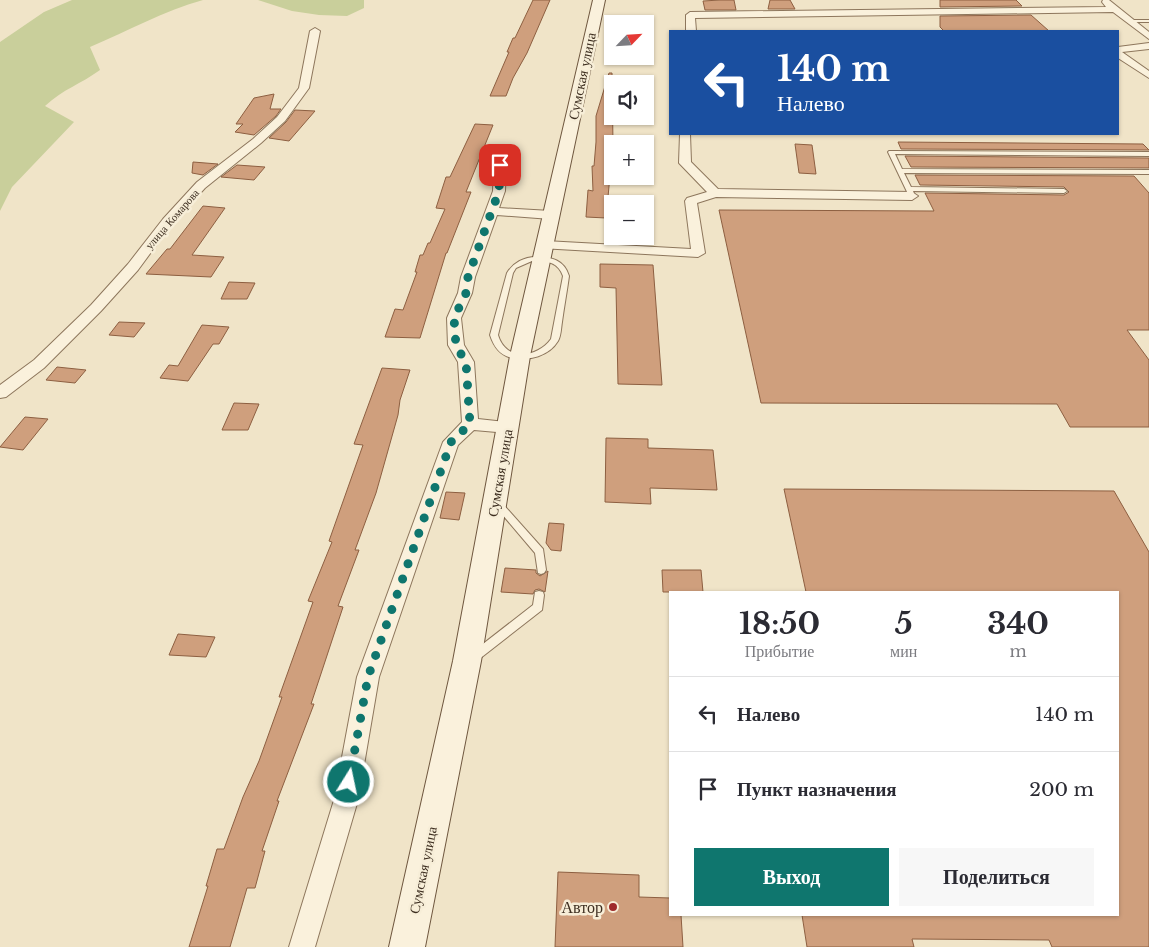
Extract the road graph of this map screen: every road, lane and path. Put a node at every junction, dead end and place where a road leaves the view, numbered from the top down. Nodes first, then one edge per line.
1 (599, 0) edge
2 (1103, 0) edge
3 (1113, 9) junction
4 (1131, 21) junction
5 (1149, 21) edge
6 (691, 30) edge
7 (315, 31) dead end
8 (1149, 36) edge
9 (1149, 46) edge
10 (1119, 50) edge
11 (1119, 55) edge
12 (1149, 75) edge
13 (685, 135) edge
14 (1149, 154) edge
15 (500, 165) dead end
16 (900, 171) junction
17 (1149, 172) edge
18 (1064, 191) dead end
19 (715, 193) junction
20 (911, 193) junction
21 (492, 211) junction
22 (551, 215) junction
23 (543, 252) junction
24 (520, 356) junction
25 (0, 393) edge
26 (470, 424) junction
27 (508, 427) junction
28 (495, 501) junction
29 (541, 570) dead end
30 (539, 595) dead end
31 (467, 661) junction
32 (302, 947) edge
33 (407, 947) edge

1 - 22 main road, Сумская улица
2 - 3 street
3 - 4 street
3 - 6 street
4 - 5 lane
4 - 8 street
7 - 25 street, улица Комарова
9 - 10 street
11 - 12 street
13 - 19 street
14 - 16 lane
15 - 21 street
16 - 17 lane
16 - 20 lane
18 - 20 lane
19 - 20 street
19 - 23 street
21 - 22 street
21 - 26 street
22 - 23 main road, Сумская улица
23 - 24 main road, Сумская улица
23 - 24 lane
23 - 24 lane
24 - 27 main road, Сумская улица
26 - 27 street
26 - 32 street
27 - 28 main road, Сумская улица
28 - 29 lane
28 - 31 main road, Сумская улица
30 - 31 lane
31 - 33 main road, Сумская улица

